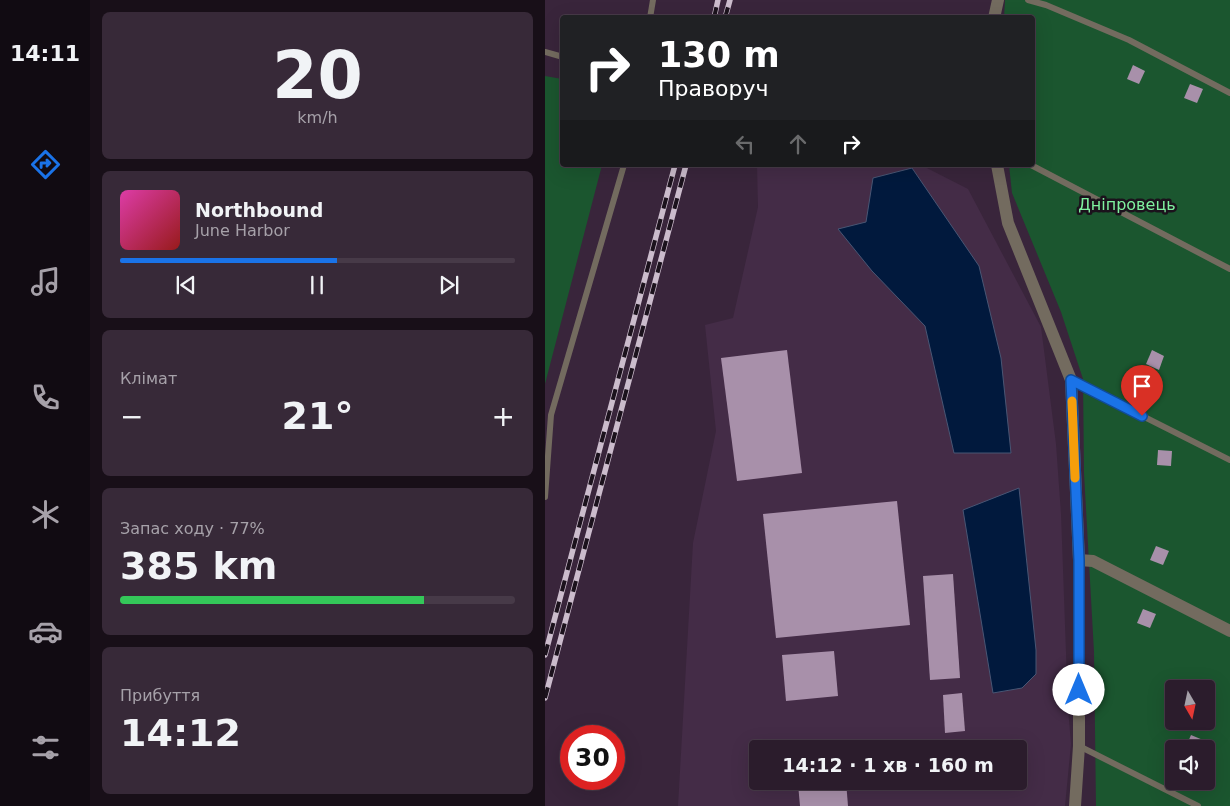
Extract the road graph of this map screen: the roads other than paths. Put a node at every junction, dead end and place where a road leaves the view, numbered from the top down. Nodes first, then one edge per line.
1 (653, 0) edge
2 (997, 0) edge
3 (1028, 0) edge
4 (650, 15) edge
5 (994, 15) edge
6 (545, 52) edge
7 (560, 56) edge
8 (1230, 93) edge
9 (623, 167) edge
10 (997, 167) edge
11 (1035, 167) edge
12 (1230, 269) edge
13 (1071, 380) junction
14 (1230, 460) edge
15 (545, 498) edge
16 (1079, 560) junction
17 (1230, 631) edge
18 (1079, 746) junction
19 (1075, 806) edge
20 (1198, 806) edge

1 - 4 lane
2 - 5 street
3 - 8 lane
6 - 7 lane
9 - 15 lane
10 - 13 street
11 - 12 lane
13 - 14 lane
13 - 16 street
16 - 17 street
16 - 18 street
18 - 19 street
18 - 20 lane

